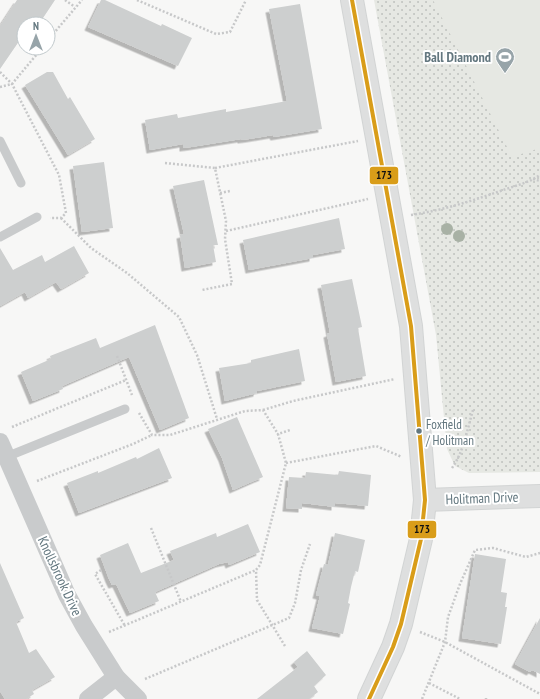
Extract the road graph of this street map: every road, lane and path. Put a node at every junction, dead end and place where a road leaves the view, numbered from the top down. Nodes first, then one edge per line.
1 (65, 0) edge
2 (82, 0) edge
3 (137, 0) edge
4 (246, 0) edge
5 (352, 0) edge
6 (75, 7) junction
7 (56, 30) edge
8 (35, 56) edge
9 (0, 72) edge
10 (12, 84) junction
11 (0, 87) edge
12 (361, 140) dead end
13 (0, 142) edge
14 (165, 163) dead end
15 (215, 168) junction
16 (540, 175) edge
17 (533, 179) junction
18 (540, 181) edge
19 (22, 183) dead end
20 (230, 191) dead end
21 (220, 193) junction
22 (372, 198) dead end
23 (37, 217) joint
24 (61, 218) junction
25 (392, 219) junction
26 (226, 231) junction
27 (0, 237) edge
28 (202, 290) dead end
29 (117, 356) dead end
30 (402, 378) dead end
31 (126, 380) junction
32 (136, 407) junction
33 (125, 409) joint
34 (263, 410) junction
35 (473, 410) dead end
36 (217, 419) junction
37 (290, 430) dead end
38 (278, 434) junction
39 (152, 435) junction
40 (4, 443) edge
41 (405, 459) dead end
42 (286, 463) junction
43 (452, 468) dead end
44 (20, 488) junction
45 (540, 496) edge
46 (425, 500) junction
47 (151, 528) dead end
48 (310, 544) dead end
49 (540, 553) edge
50 (101, 570) dead end
51 (256, 570) junction
52 (181, 602) junction
53 (401, 624) junction
54 (125, 626) junction
55 (272, 626) junction
56 (92, 640) junction
57 (445, 642) junction
58 (285, 646) dead end
59 (429, 683) junction
60 (127, 688) edge
61 (540, 694) edge
62 (88, 699) edge
63 (369, 699) edge
64 (422, 699) edge
65 (460, 699) edge

1 - 6 path
2 - 6 path
3 - 4 path
5 - 25 street
6 - 7 path
8 - 10 path
9 - 10 path
10 - 11 path
10 - 24 path
12 - 15 path
13 - 19 lane
14 - 15 path
15 - 21 path
16 - 17 path
17 - 18 path
17 - 25 path
20 - 21 path
21 - 26 path
22 - 26 path
23 - 24 path
23 - 27 lane
24 - 36 path
25 - 46 street
26 - 28 path
29 - 31 path
30 - 34 path
31 - 32 path
31 - 40 path
32 - 33 path
32 - 39 path
33 - 40 lane
34 - 36 path
34 - 38 path
35 - 43 path
36 - 39 path
37 - 38 path
38 - 42 path
39 - 44 path
40 - 44 street, Knollsbrook Drive
41 - 42 path
42 - 51 path
44 - 56 street, Knollsbrook Drive
45 - 46 street, Holitman Drive
46 - 53 street
47 - 52 path
48 - 55 path
49 - 57 path
50 - 54 path
51 - 52 path
51 - 55 path
52 - 54 path
53 - 57 path
53 - 63 street
54 - 56 path
55 - 58 path
55 - 60 path
56 - 60 street, Knollsbrook Drive
57 - 59 path
57 - 61 path
59 - 64 path
59 - 65 path
60 - 62 street

